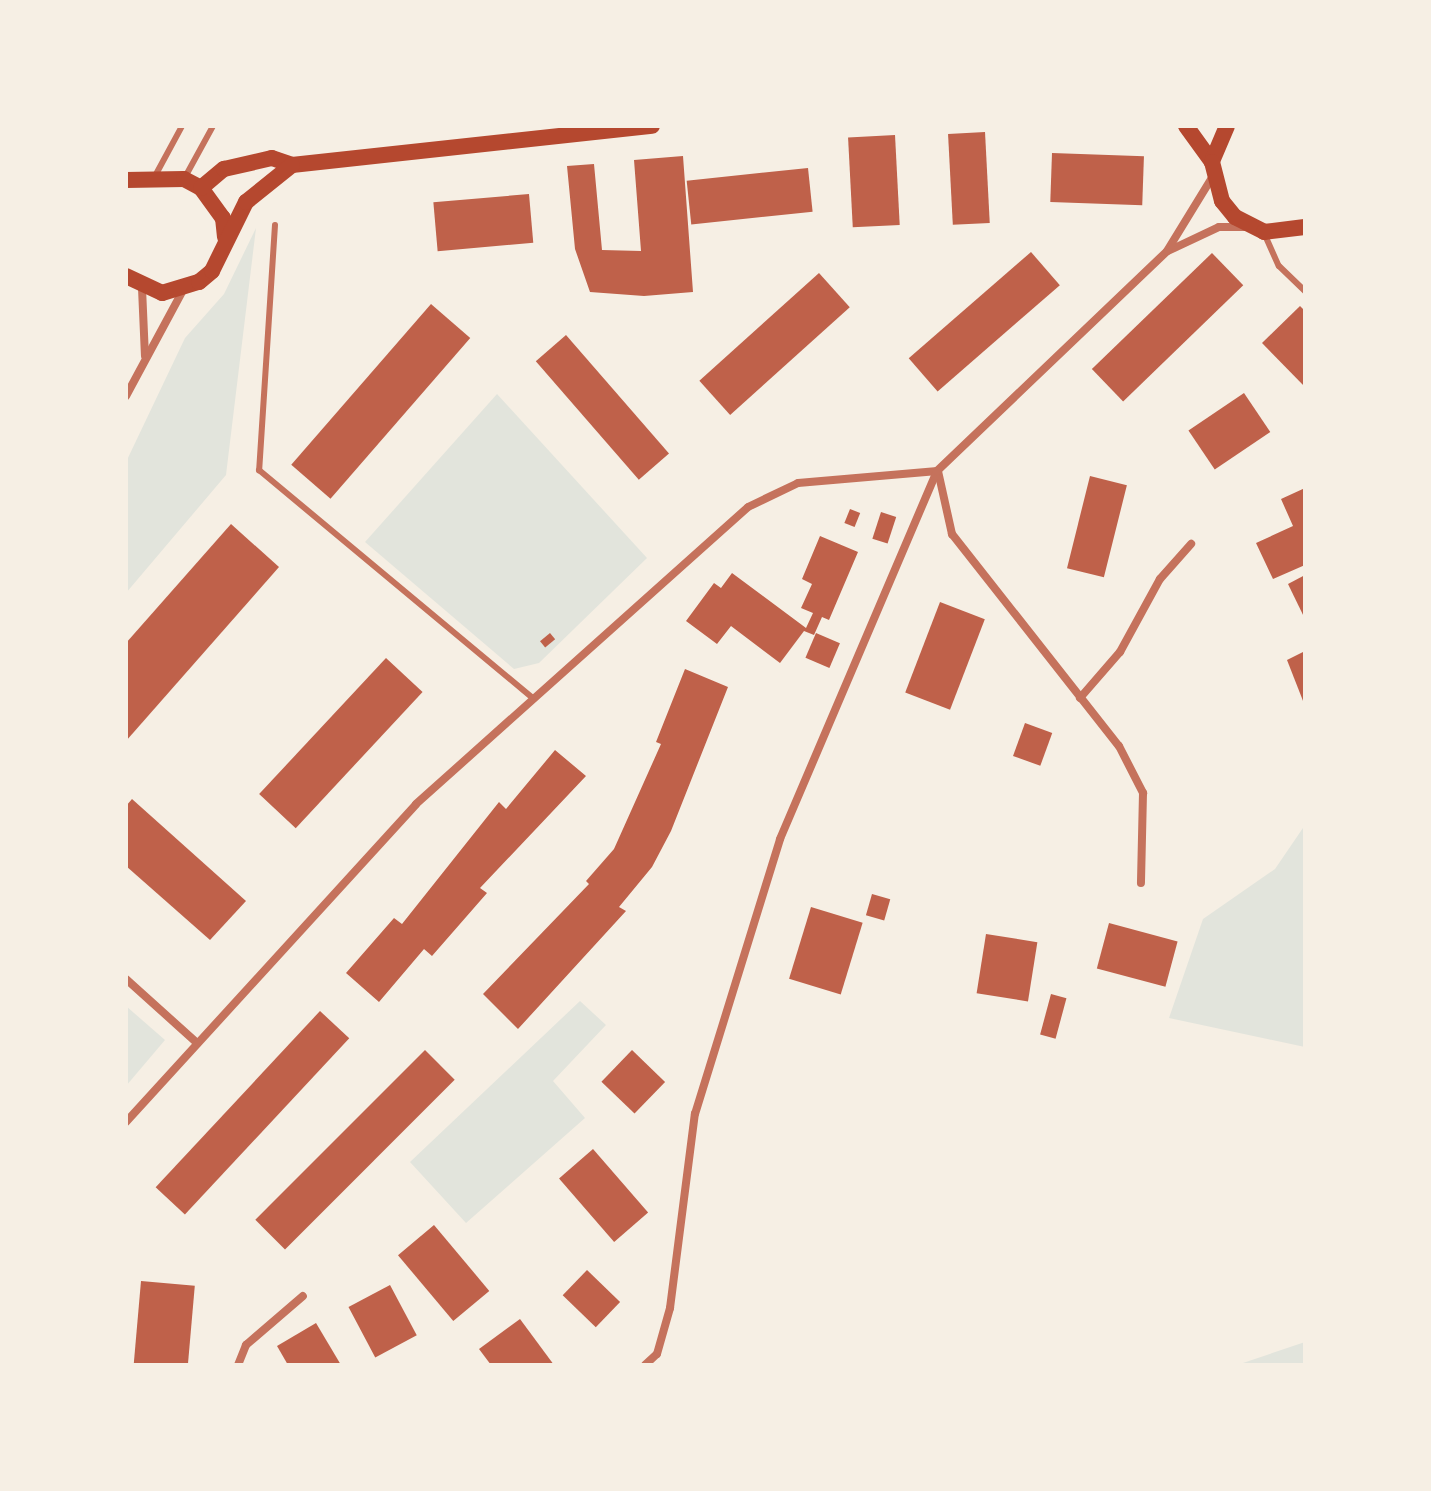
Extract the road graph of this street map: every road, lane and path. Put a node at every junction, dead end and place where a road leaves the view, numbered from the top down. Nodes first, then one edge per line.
1 (182, 126) edge
2 (213, 126) edge
3 (652, 126) edge
4 (1186, 126) edge
5 (1227, 126) edge
6 (292, 165) junction
7 (1212, 169) junction
8 (149, 178) junction
9 (184, 179) junction
10 (126, 180) edge
11 (201, 188) junction
12 (126, 193) edge
13 (275, 225) dead end
14 (1256, 229) junction
15 (1302, 232) edge
16 (225, 237) junction
17 (1167, 251) junction
18 (126, 276) edge
19 (142, 288) junction
20 (183, 290) junction
21 (1305, 291) edge
22 (145, 357) junction
23 (126, 396) edge
24 (937, 471) junction
25 (1191, 544) dead end
26 (1080, 698) junction
27 (534, 699) junction
28 (1141, 883) dead end
29 (126, 979) edge
30 (197, 1043) junction
31 (126, 1122) edge
32 (303, 1296) dead end
33 (238, 1365) edge
34 (645, 1365) edge

1 - 8 lane
2 - 9 lane
3 - 6 main road
4 - 7 main road
5 - 7 main road
6 - 11 main road
6 - 16 main road
7 - 14 main road
7 - 17 street
8 - 9 main road
8 - 10 main road
8 - 12 main road
9 - 11 main road
11 - 16 main road
13 - 27 lane
14 - 15 main road
14 - 17 street
14 - 21 lane
16 - 20 main road
17 - 24 street
18 - 19 main road
19 - 20 main road
19 - 22 street
20 - 22 street
22 - 23 street
24 - 26 street
24 - 27 street
24 - 34 street
25 - 26 street
26 - 28 street
27 - 30 street
29 - 30 street
30 - 31 street
32 - 33 street

